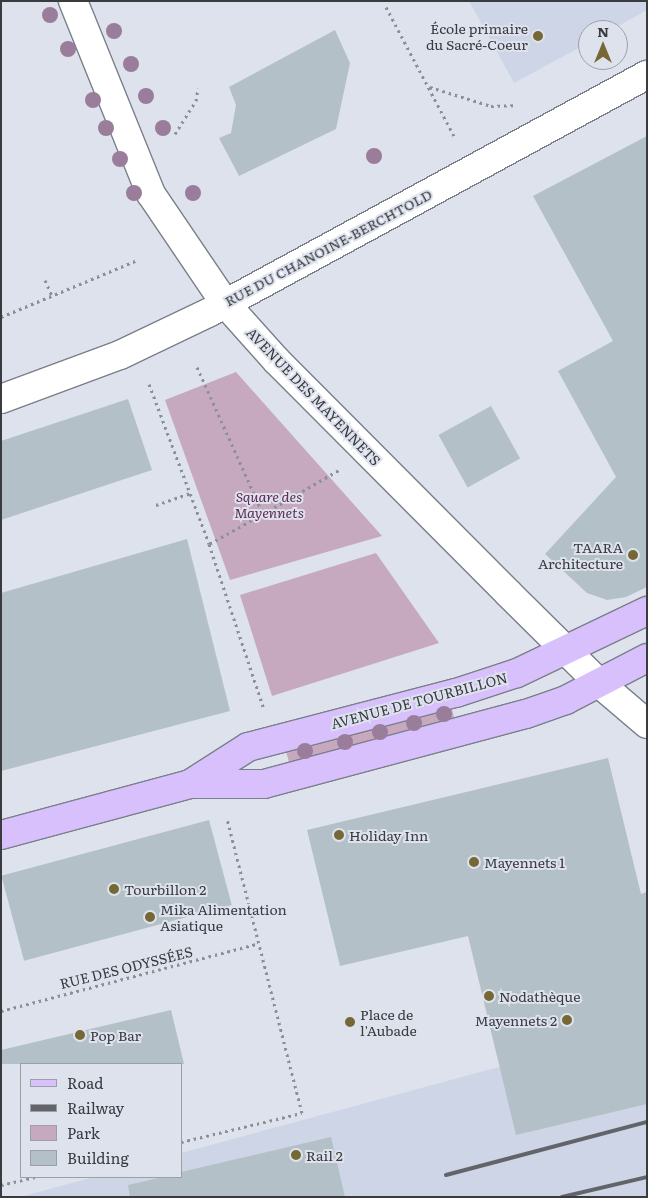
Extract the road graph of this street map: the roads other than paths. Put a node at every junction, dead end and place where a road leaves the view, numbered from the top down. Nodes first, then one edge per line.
1 (73, 1) edge
2 (647, 75) edge
3 (224, 302) junction
4 (1, 399) edge
5 (647, 611) edge
6 (567, 650) junction
7 (647, 658) edge
8 (599, 683) junction
9 (647, 724) edge
10 (190, 784) junction
11 (1, 835) edge

1 - 3 street, AVENUE DES MAYENNETS
2 - 3 street, RUE DU CHANOINE-BERCHTOLD
3 - 4 street, RUE DU CHANOINE-BERCHTOLD
3 - 6 street, AVENUE DES MAYENNETS
5 - 6 main road, AVENUE DE TOURBILLON
6 - 8 street, AVENUE DES MAYENNETS
6 - 10 main road, AVENUE DE TOURBILLON
7 - 8 main road, AVENUE DE TOURBILLON
8 - 9 street, AVENUE DES MAYENNETS
8 - 10 main road, AVENUE DE TOURBILLON
10 - 11 main road, AVENUE DE TOURBILLON

